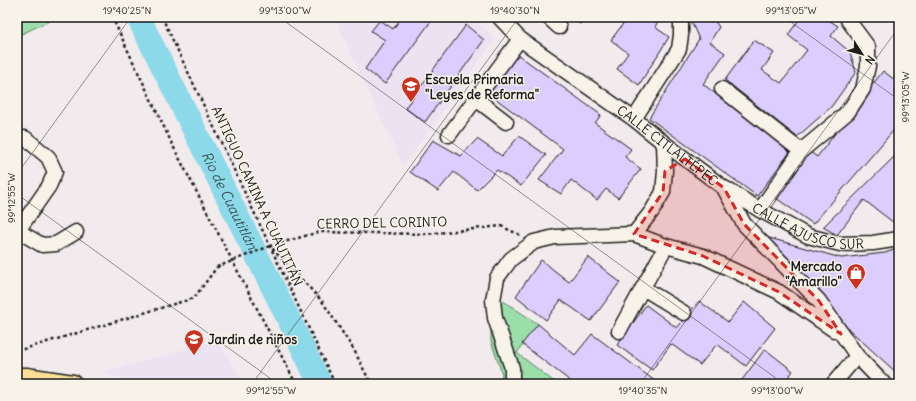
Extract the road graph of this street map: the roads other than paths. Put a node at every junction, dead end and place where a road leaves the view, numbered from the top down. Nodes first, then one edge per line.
1 (499, 17) edge
2 (548, 17) edge
3 (681, 17) edge
4 (848, 20) dead end
5 (559, 27) dead end
6 (520, 39) junction
7 (722, 89) dead end
8 (476, 99) junction
9 (634, 119) junction
10 (506, 122) dead end
11 (449, 135) dead end
12 (25, 138) dead end
13 (664, 143) junction
14 (801, 151) junction
15 (685, 159) junction
16 (665, 171) junction
17 (724, 188) junction
18 (760, 210) junction
19 (17, 232) edge
20 (76, 232) dead end
21 (634, 234) junction
22 (899, 239) edge
23 (666, 246) junction
24 (643, 288) junction
25 (684, 313) dead end
26 (619, 331) dead end
27 (841, 334) junction
28 (857, 356) junction
29 (17, 377) edge
30 (74, 384) edge
31 (512, 384) edge
32 (833, 384) edge
33 (884, 384) edge

1 - 6 street, CALLE CITLALTÉPEC
2 - 5 street
3 - 9 street
4 - 14 street
6 - 8 street
6 - 9 street, CALLE CITLALTÉPEC
7 - 14 street
8 - 10 street
8 - 11 street
9 - 13 street, CALLE CITLALTÉPEC
12 - 19 street
13 - 15 street, CALLE CITLALTÉPEC
13 - 16 street
14 - 18 street
15 - 16 street
15 - 17 street, CALLE CITLALTÉPEC
16 - 21 street
17 - 18 street, CALLE AJUSCO SUR
17 - 27 street, CALLE CITLALTÉPEC
18 - 22 street, CALLE AJUSCO SUR
19 - 20 street
21 - 23 street
21 - 31 street
23 - 24 street
23 - 27 street
24 - 25 street
24 - 26 street
27 - 28 street, CALLE CITLALTÉPEC
28 - 32 street
28 - 33 street, CALLE CITLALTÉPEC
29 - 30 main road

